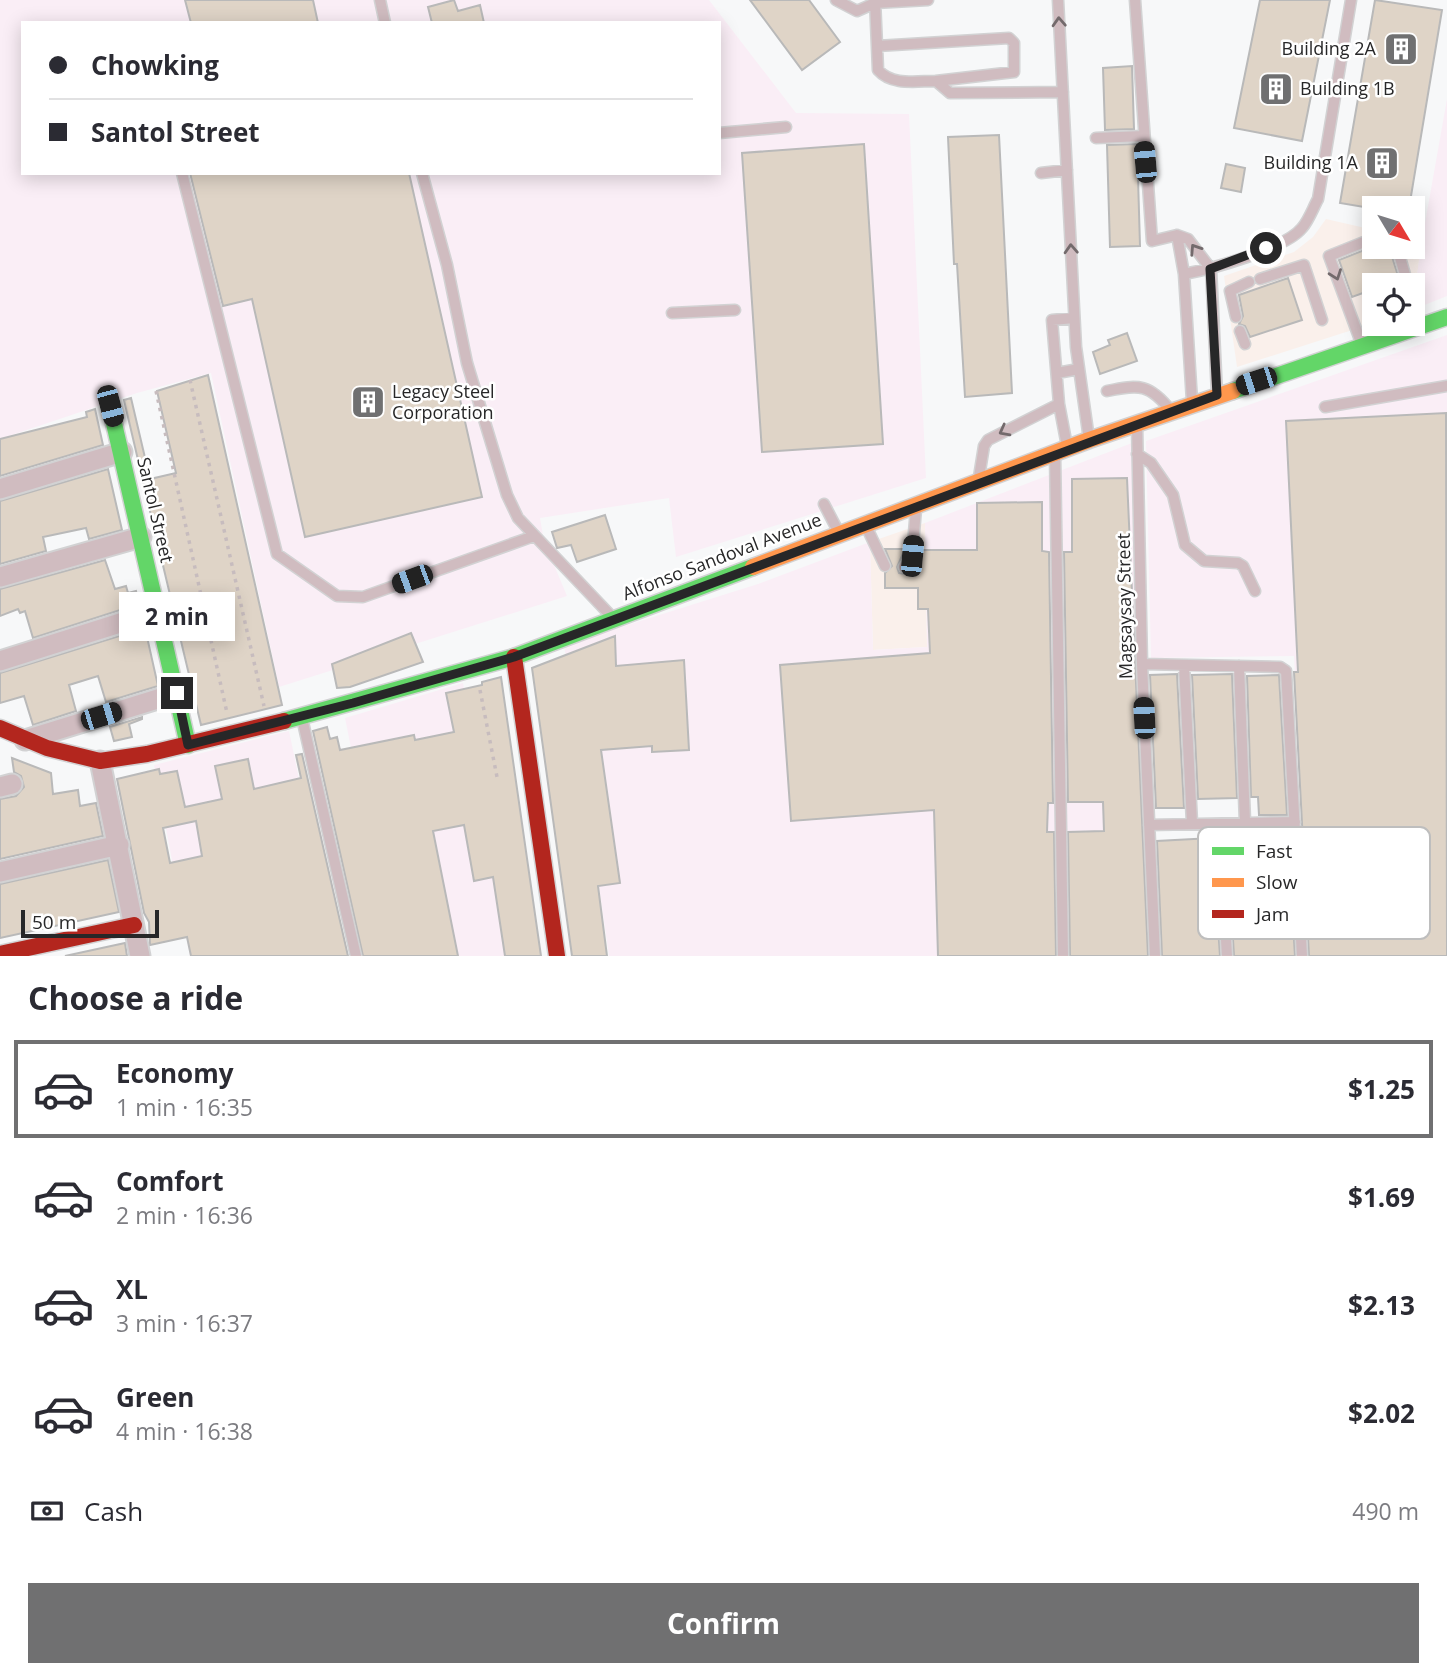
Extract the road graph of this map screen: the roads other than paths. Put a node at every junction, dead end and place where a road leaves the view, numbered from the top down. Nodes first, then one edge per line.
1 (380, 0) edge
2 (836, 0) edge
3 (928, 0) edge
4 (1058, 0) edge
5 (1136, 0) edge
6 (1351, 0) edge
7 (875, 1) edge
8 (385, 21) edge
9 (877, 46) junction
10 (936, 81) junction
11 (1063, 92) junction
12 (786, 127) dead end
13 (721, 133) edge
14 (1143, 136) junction
15 (1096, 138) dead end
16 (1067, 170) junction
17 (1041, 173) dead end
18 (182, 175) edge
19 (423, 175) edge
20 (1177, 235) junction
21 (1362, 244) edge
22 (1210, 269) junction
23 (1184, 274) junction
24 (1260, 279) dead end
25 (1249, 282) dead end
26 (735, 310) dead end
27 (672, 313) dead end
28 (1236, 317) dead end
29 (1447, 317) edge
30 (1074, 318) junction
31 (1322, 320) dead end
32 (1425, 323) edge
33 (1241, 331) dead end
34 (1386, 336) edge
35 (1245, 344) dead end
36 (1362, 346) junction
37 (1079, 369) junction
38 (1056, 373) junction
39 (1447, 386) edge
40 (1107, 391) dead end
41 (1217, 395) junction
42 (1059, 404) junction
43 (1192, 404) junction
44 (110, 406) dead end
45 (1325, 407) dead end
46 (1171, 411) junction
47 (1137, 424) junction
48 (1089, 440) junction
49 (1061, 451) junction
50 (122, 452) junction
51 (1137, 454) junction
52 (978, 481) junction
53 (0, 489) edge
54 (824, 504) dead end
55 (916, 505) junction
56 (865, 524) junction
57 (839, 534) junction
58 (534, 536) junction
59 (141, 537) junction
60 (885, 566) dead end
61 (904, 567) dead end
62 (0, 577) edge
63 (1255, 591) dead end
64 (158, 611) junction
65 (613, 618) junction
66 (514, 657) junction
67 (0, 662) edge
68 (1142, 664) junction
69 (1184, 665) junction
70 (1239, 666) junction
71 (177, 693) junction
72 (302, 717) junction
73 (0, 728) edge
74 (25, 740) junction
75 (188, 745) junction
76 (100, 761) junction
77 (1245, 822) junction
78 (1295, 822) junction
79 (1192, 823) junction
80 (1219, 824) junction
81 (1149, 825) junction
82 (1219, 827) edge
83 (1295, 827) edge
84 (119, 845) junction
85 (0, 872) edge
86 (134, 925) junction
87 (0, 954) edge
88 (140, 956) edge
89 (356, 956) edge
90 (557, 956) edge
91 (1063, 956) edge
92 (1154, 956) edge

1 - 8 lane
2 - 7 lane
3 - 7 lane
11 -> 4 lane
5 - 14 lane
6 - 22 lane
7 - 9 lane
9 - 10 lane
9 - 10 lane
10 - 11 lane
11 - 16 lane
12 - 13 lane
14 - 15 lane
14 - 20 lane
16 - 17 lane
30 -> 16 lane
18 - 58 lane
19 - 58 lane
22 -> 20 lane
20 - 23 lane
21 -> 36 lane
22 - 23 lane
22 - 41 lane
23 - 43 lane
24 - 31 lane
25 - 28 lane
26 - 27 lane
29 - 32 main road, Alfonso Sandoval Avenue
30 - 37 lane
30 - 38 lane
33 - 35 lane
34 - 36 main road, Alfonso Sandoval Avenue
36 - 41 main road, Alfonso Sandoval Avenue
37 - 38 lane
37 - 48 lane
38 - 42 lane
39 - 45 lane
40 - 46 lane
41 - 43 main road, Alfonso Sandoval Avenue
42 - 49 lane
42 -> 52 lane
43 - 46 main road, Alfonso Sandoval Avenue
44 - 50 main road, Santol Street
46 - 47 main road, Alfonso Sandoval Avenue
47 - 48 main road, Alfonso Sandoval Avenue
47 - 51 lane, Magsaysay Street
48 - 49 main road, Alfonso Sandoval Avenue
49 - 52 main road, Alfonso Sandoval Avenue
49 - 91 lane
50 - 53 street
50 - 59 main road, Santol Street
51 - 63 lane
51 - 68 lane, Magsaysay Street
52 - 55 main road, Alfonso Sandoval Avenue
54 - 57 lane
55 - 56 main road, Alfonso Sandoval Avenue
55 - 61 lane
56 - 57 main road, Alfonso Sandoval Avenue
56 - 60 lane
57 - 65 main road, Alfonso Sandoval Avenue
58 - 65 lane
59 - 62 street
59 - 64 main road, Santol Street
64 - 67 street
64 - 71 main road, Santol Street
65 - 66 main road, Alfonso Sandoval Avenue
66 - 72 main road, Alfonso Sandoval Avenue
66 - 90 main road
68 - 69 lane
68 - 81 lane, Magsaysay Street
69 - 70 lane
69 - 79 lane
70 - 77 lane
70 - 78 lane
71 - 74 street
71 - 75 main road, Santol Street
72 - 75 main road, Alfonso Sandoval Avenue
72 - 89 lane
73 - 74 main road, Alfonso Sandoval Avenue
74 - 76 main road, Alfonso Sandoval Avenue
75 - 76 main road, Alfonso Sandoval Avenue
76 - 84 street
77 - 78 lane
77 - 80 lane
78 - 83 lane
79 - 80 lane
79 - 81 lane
80 - 82 lane
81 - 92 lane, Magsaysay Street
84 - 85 street
84 - 86 street
86 - 87 main road
86 - 88 street

